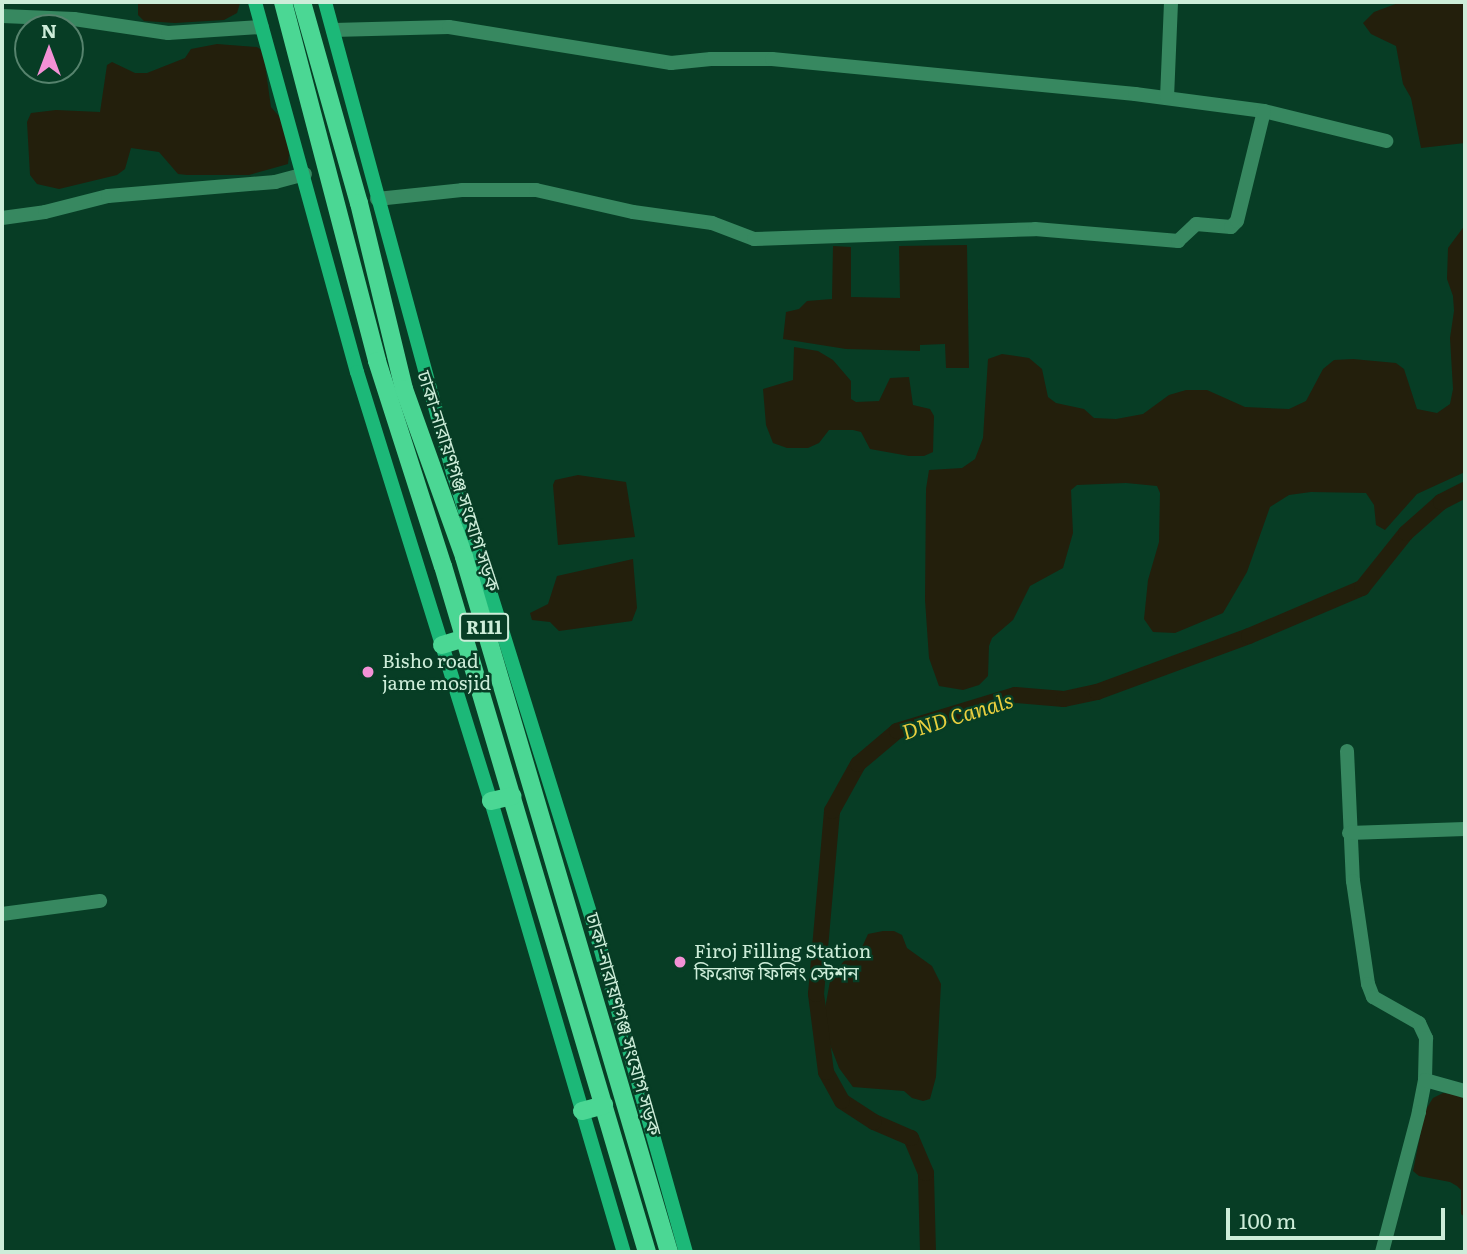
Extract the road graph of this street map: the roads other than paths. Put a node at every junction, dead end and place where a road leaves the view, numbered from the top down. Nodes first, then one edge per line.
1 (255, 2) edge
2 (283, 2) edge
3 (302, 2) edge
4 (325, 2) edge
5 (1171, 2) edge
6 (2, 16) edge
7 (262, 27) junction
8 (333, 30) junction
9 (1167, 98) junction
10 (1264, 111) junction
11 (1386, 141) dead end
12 (305, 174) junction
13 (377, 199) junction
14 (2, 218) edge
15 (445, 478) junction
16 (465, 638) junction
17 (442, 645) junction
18 (528, 710) junction
19 (510, 715) junction
20 (1347, 751) dead end
21 (512, 796) junction
22 (491, 801) junction
23 (1465, 829) edge
24 (1349, 834) junction
25 (100, 901) dead end
26 (2, 914) edge
27 (1425, 1080) junction
28 (630, 1086) junction
29 (1465, 1091) edge
30 (604, 1105) junction
31 (582, 1111) junction
32 (624, 1252) edge
33 (647, 1252) edge
34 (669, 1252) edge
35 (686, 1252) edge
36 (1382, 1252) edge

1 - 7 street
2 - 16 main road, R111
3 - 15 main road, ঢাকা-নারায়ণগঞ্জ সংযোগ সড়ক / R111
4 - 8 street
5 - 9 street
6 - 7 street
7 - 12 street
8 - 9 street
8 - 13 street
9 - 10 street
10 - 11 street
10 - 13 street
12 - 14 street
12 - 17 street
13 - 15 street
15 - 18 street
15 - 19 main road, ঢাকা-নারায়ণগঞ্জ সংযোগ সড়ক / R111
16 - 17 main road
16 - 21 main road, R111
17 - 22 street
18 - 19 main road
18 - 28 street
19 - 28 main road, ঢাকা-নারায়ণগঞ্জ সংযোগ সড়ক / R111
20 - 24 street
21 - 22 main road
21 - 30 main road, R111
22 - 31 street
23 - 24 street
24 - 27 street
25 - 26 street
27 - 29 street
27 - 36 street
28 - 34 main road, ঢাকা-নারায়ণগঞ্জ সংযোগ সড়ক / R111
28 - 35 street
30 - 31 main road
30 - 33 main road, R111
31 - 32 street

